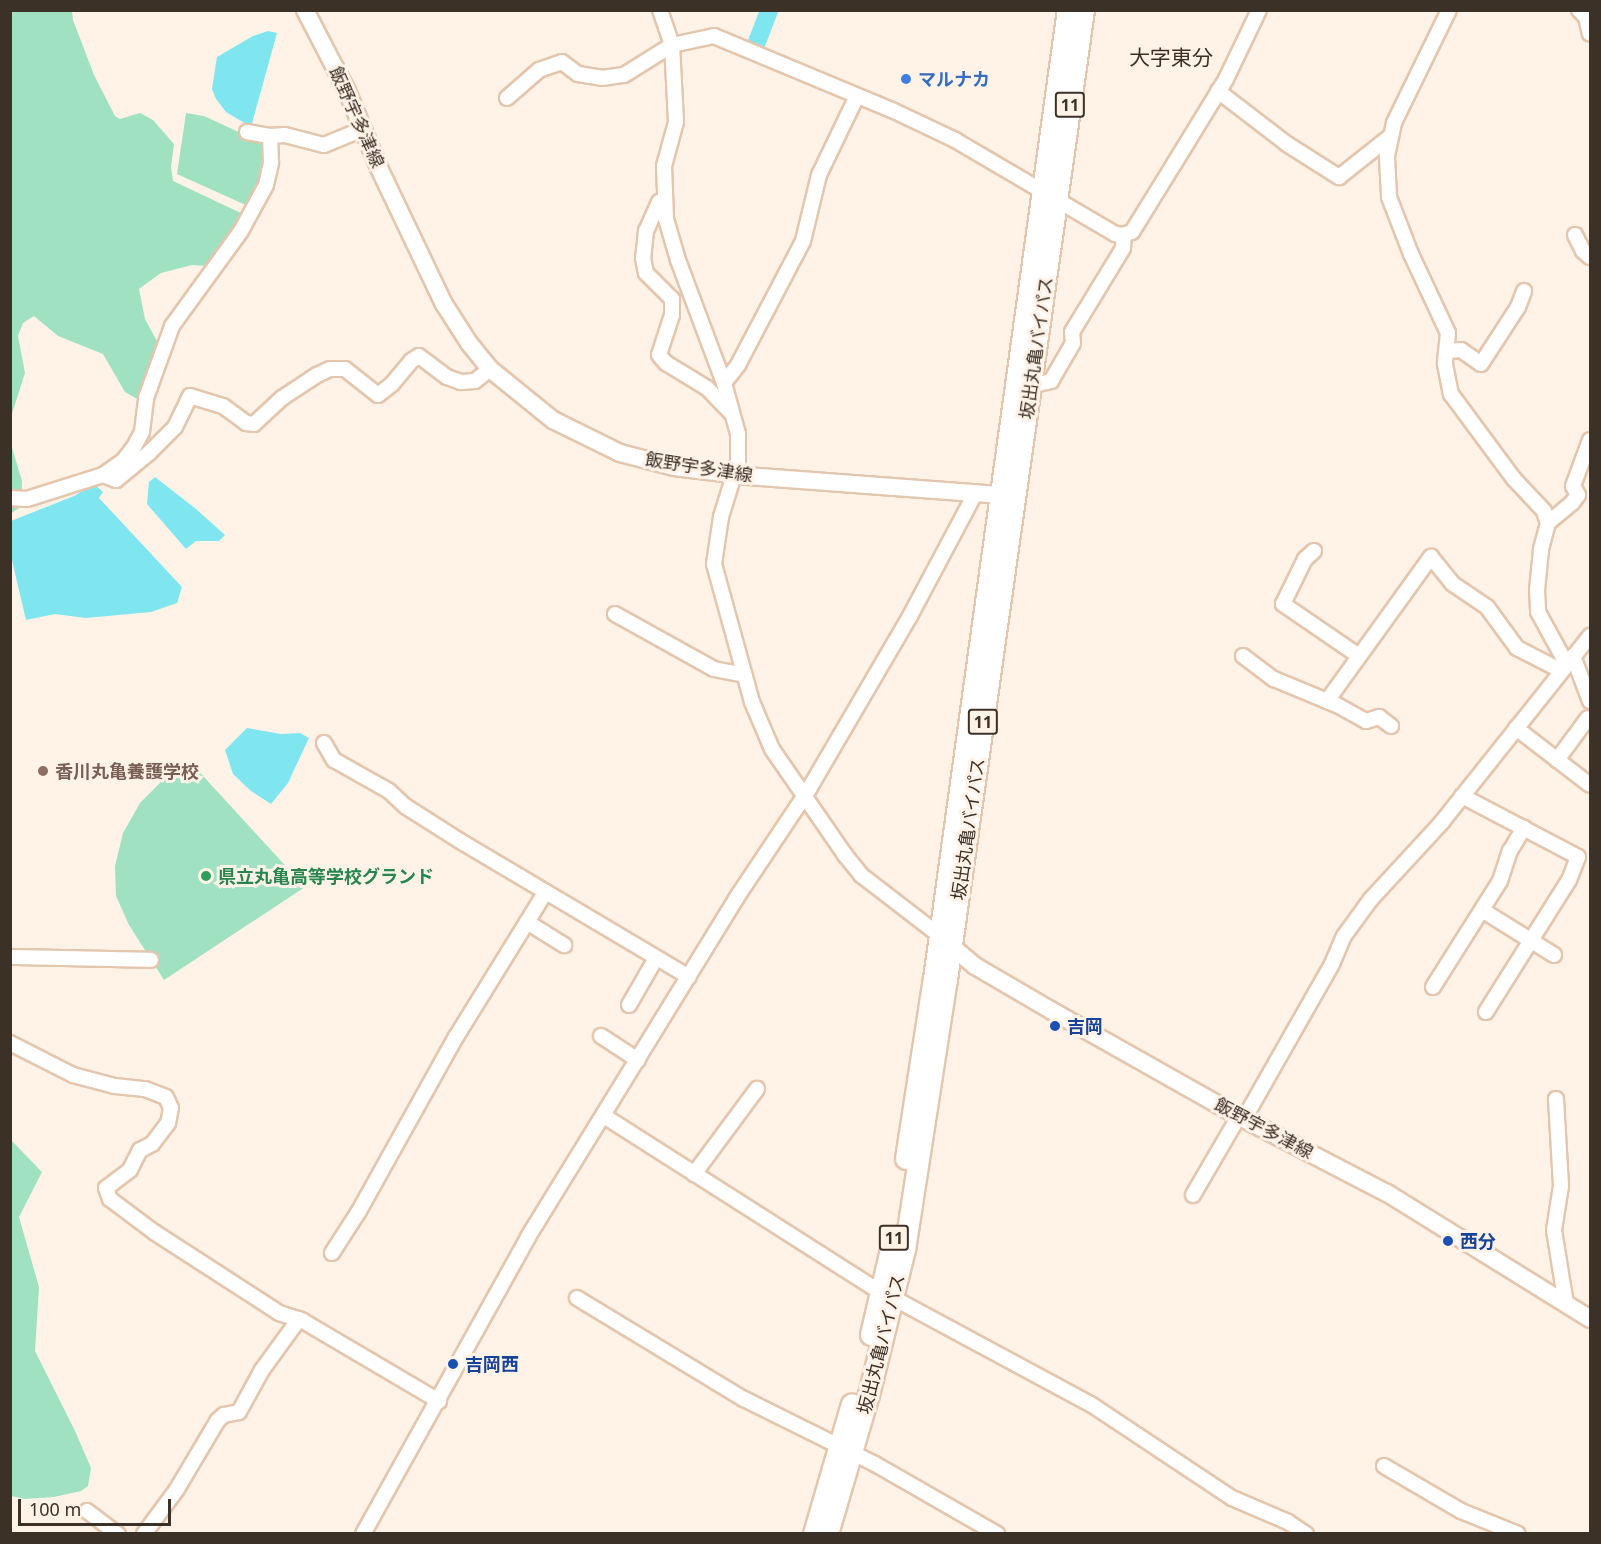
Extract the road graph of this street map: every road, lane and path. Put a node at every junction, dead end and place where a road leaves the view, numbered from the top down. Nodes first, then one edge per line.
1 (304, 10) edge
2 (660, 10) edge
3 (1068, 10) edge
4 (1084, 10) edge
5 (1259, 10) edge
6 (1449, 10) edge
7 (1579, 10) edge
8 (1590, 34) edge
9 (672, 45) junction
10 (1218, 91) junction
11 (857, 96) junction
12 (507, 98) dead end
13 (363, 129) junction
14 (247, 132) dead end
15 (270, 136) junction
16 (1391, 136) junction
17 (1048, 196) junction
18 (663, 200) junction
19 (1124, 235) junction
20 (1575, 235) dead end
21 (1590, 257) edge
22 (1524, 291) dead end
23 (1447, 351) junction
24 (490, 369) junction
25 (724, 383) junction
26 (1030, 386) junction
27 (732, 415) junction
28 (1590, 440) edge
29 (735, 474) junction
30 (103, 475) junction
31 (975, 494) junction
32 (1007, 495) junction
33 (10, 498) edge
34 (1548, 523) junction
35 (1314, 551) dead end
36 (615, 614) dead end
37 (1590, 636) edge
38 (1243, 656) dead end
39 (1359, 657) junction
40 (1567, 663) junction
41 (744, 675) junction
42 (1327, 701) junction
43 (1590, 701) edge
44 (1588, 718) dead end
45 (1391, 726) dead end
46 (1516, 728) junction
47 (324, 743) dead end
48 (1557, 760) junction
49 (1590, 785) edge
50 (804, 796) junction
51 (1462, 796) junction
52 (1524, 828) junction
53 (545, 893) junction
54 (1482, 910) junction
55 (527, 922) junction
56 (945, 941) junction
57 (1531, 941) junction
58 (564, 945) dead end
59 (1554, 955) dead end
60 (10, 957) edge
61 (656, 958) junction
62 (151, 960) dead end
63 (689, 977) junction
64 (1433, 987) dead end
65 (629, 1005) dead end
66 (1486, 1012) dead end
67 (601, 1036) dead end
68 (10, 1043) edge
69 (638, 1060) junction
70 (757, 1089) dead end
71 (1556, 1099) dead end
72 (604, 1116) junction
73 (1242, 1117) junction
74 (694, 1174) junction
75 (1193, 1195) dead end
76 (332, 1253) dead end
77 (887, 1296) junction
78 (577, 1298) dead end
79 (1566, 1304) junction
80 (299, 1319) junction
81 (1590, 1319) edge
82 (439, 1401) junction
83 (847, 1450) junction
84 (1384, 1466) dead end
85 (87, 1510) dead end
86 (118, 1533) edge
87 (144, 1533) edge
88 (363, 1533) edge
89 (814, 1533) edge
90 (828, 1533) edge
91 (997, 1533) edge
92 (1306, 1533) edge
93 (1518, 1533) edge

1 - 13 main road, 飯野宇多津線
2 - 9 street
3 - 17 highway, 坂出丸亀バイパス / 11
4 - 17 highway, 坂出丸亀バイパス / 11
5 - 10 street
6 - 16 street
7 - 8 street
9 - 11 street
9 - 12 street
9 - 18 street
10 - 16 street
10 - 19 street
11 - 17 street
11 - 25 street
13 - 15 street
13 - 24 main road, 飯野宇多津線
14 - 15 street
15 - 30 street
16 - 23 street
17 - 19 street
17 - 26 highway, 坂出丸亀バイパス / 11
17 - 32 highway, 坂出丸亀バイパス / 11
18 - 25 street
18 - 27 street
19 - 26 street
20 - 21 street
22 - 23 street
23 - 34 street
24 - 29 main road, 飯野宇多津線
24 - 30 street
25 - 27 street
26 - 32 highway, 坂出丸亀バイパス / 11
27 - 29 street
28 - 34 street
29 - 31 main road, 飯野宇多津線
29 - 41 street
30 - 33 street
31 - 32 main road, 飯野宇多津線
31 - 50 street
32 - 56 highway, 坂出丸亀バイパス / 11
34 - 40 street
35 - 39 street
36 - 41 street
37 - 40 street
38 - 42 street
39 - 40 street
39 - 42 street
40 - 43 street
40 - 46 street
41 - 50 street
42 - 45 street
44 - 48 street
46 - 48 street
46 - 51 street
47 - 53 street
48 - 49 street
50 - 56 street
50 - 63 street
51 - 52 street
51 - 73 street
52 - 54 street
52 - 57 street
53 - 55 street
53 - 61 street
54 - 57 street
54 - 64 street
55 - 58 street
55 - 76 street
56 - 73 main road, 飯野宇多津線
56 - 77 highway, 坂出丸亀バイパス / 11
57 - 59 street
57 - 66 street
60 - 62 street
61 - 63 street
61 - 65 street
63 - 69 street
67 - 69 street
68 - 80 street
69 - 72 street
70 - 74 street
71 - 79 street
72 - 74 street
72 - 82 street
73 - 75 street
73 - 79 main road, 飯野宇多津線
74 - 77 street
77 - 83 highway, 坂出丸亀バイパス / 11
77 - 92 street
78 - 83 street
79 - 81 main road, 飯野宇多津線
80 - 82 street
80 - 87 street
82 - 88 street
83 - 89 highway, 坂出丸亀バイパス / 11
83 - 90 highway, 坂出丸亀バイパス / 11
83 - 91 street
84 - 93 street
85 - 86 street

